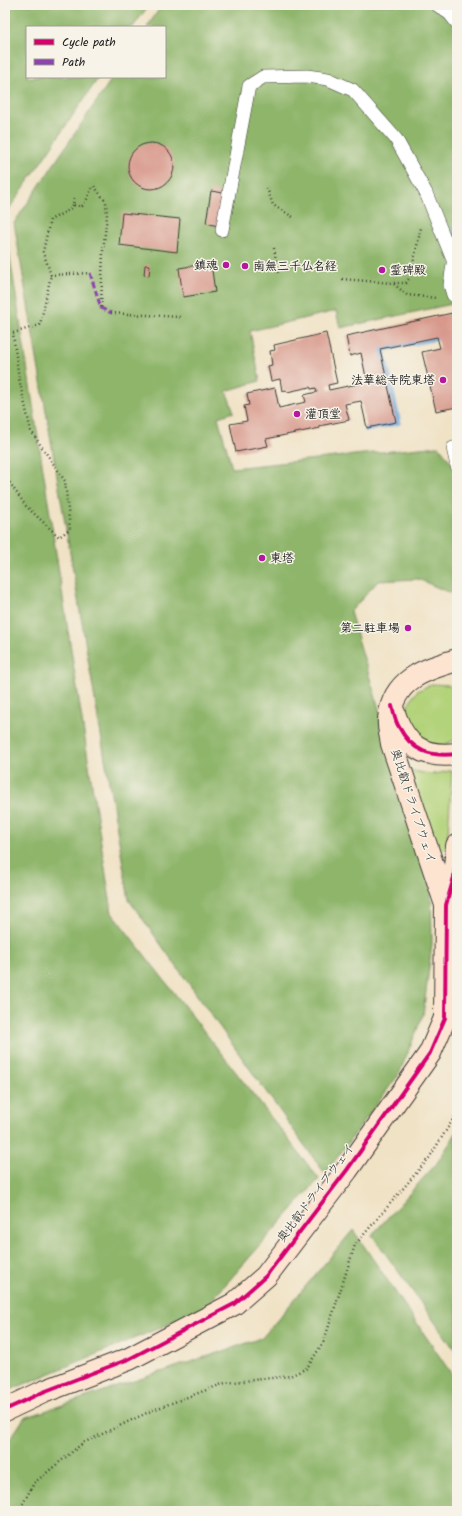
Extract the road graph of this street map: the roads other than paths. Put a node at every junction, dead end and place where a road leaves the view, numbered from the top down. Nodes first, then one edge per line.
1 (437, 5) edge
2 (457, 23) edge
3 (222, 230) dead end
4 (457, 236) edge
5 (453, 260) junction
6 (455, 295) edge
7 (457, 447) edge
8 (457, 466) edge
9 (457, 660) edge
10 (425, 670) junction
11 (457, 672) edge
12 (392, 706) junction
13 (457, 754) edge
14 (457, 846) edge
15 (446, 905) junction
16 (5, 1410) edge

1 - 2 lane
3 - 5 lane
4 - 5 lane
5 - 6 lane
7 - 8 lane
9 - 10 street, 奥比叡ドライブウェイ
10 - 11 street, 奥比叡ドライブウェイ
10 - 12 street, 奥比叡ドライブウェイ
12 - 13 street, 奥比叡ドライブウェイ
12 - 15 street, 奥比叡ドライブウェイ
14 - 15 street, 奥比叡ドライブウェイ
15 - 16 street, 奥比叡ドライブウェイ

